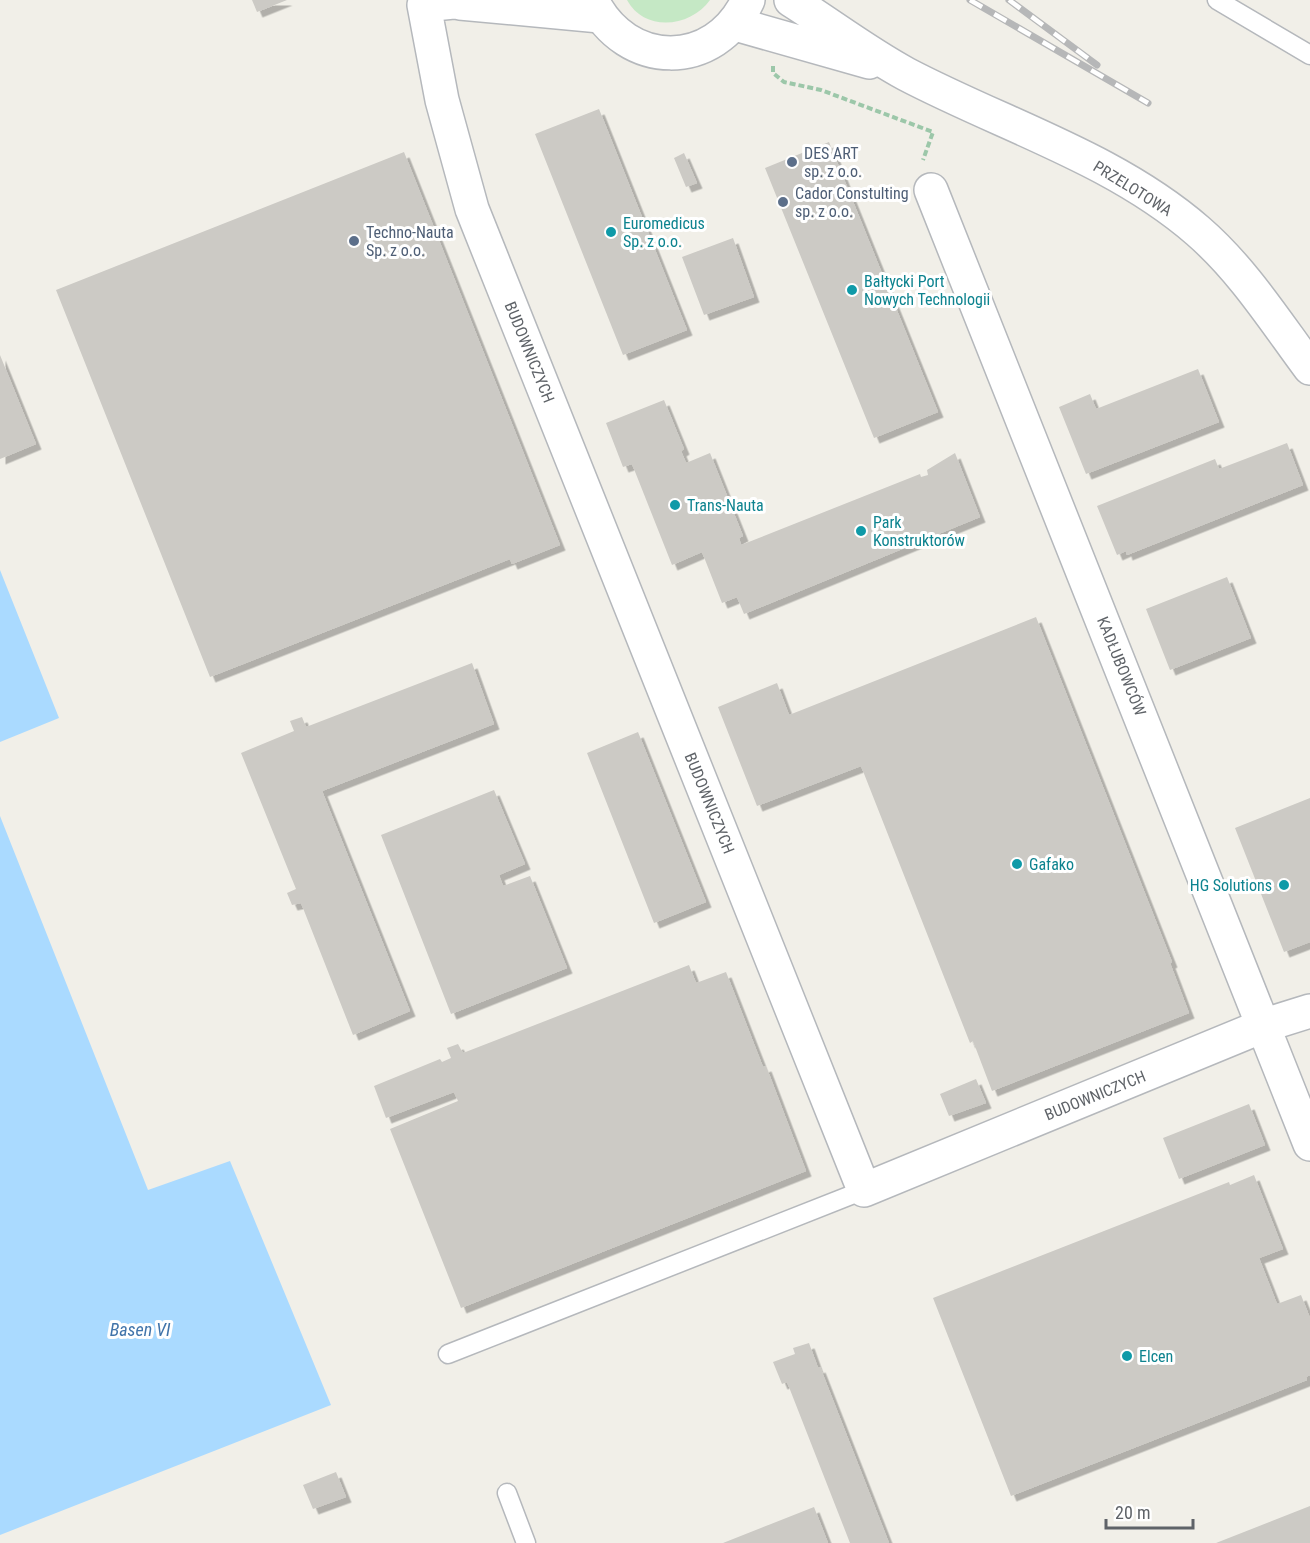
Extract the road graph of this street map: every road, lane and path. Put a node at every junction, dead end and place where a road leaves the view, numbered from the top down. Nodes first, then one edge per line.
1 (791, 0) edge
2 (1217, 0) edge
3 (466, 1) edge
4 (596, 8) edge
5 (742, 12) edge
6 (785, 38) junction
7 (1310, 55) edge
8 (905, 73) junction
9 (931, 190) joint
10 (1310, 368) edge
11 (1310, 1011) edge
12 (1265, 1025) junction
13 (1310, 1144) edge
14 (864, 1190) junction
15 (448, 1354) dead end
16 (507, 1493) dead end
17 (526, 1543) edge

1 - 8 street, PRZELOTOWA
2 - 7 lane
3 - 4 street
3 - 14 street, BUDOWNICZYCH
4 - 5 street
5 - 6 street, PRZELOTOWA
6 - 8 street, PRZELOTOWA
6 - 9 path
8 - 10 street, PRZELOTOWA
9 - 12 street, KADŁUBOWCÓW
11 - 12 street, BUDOWNICZYCH
12 - 13 street, KADŁUBOWCÓW
12 - 14 street, BUDOWNICZYCH
14 - 15 lane
16 - 17 lane

